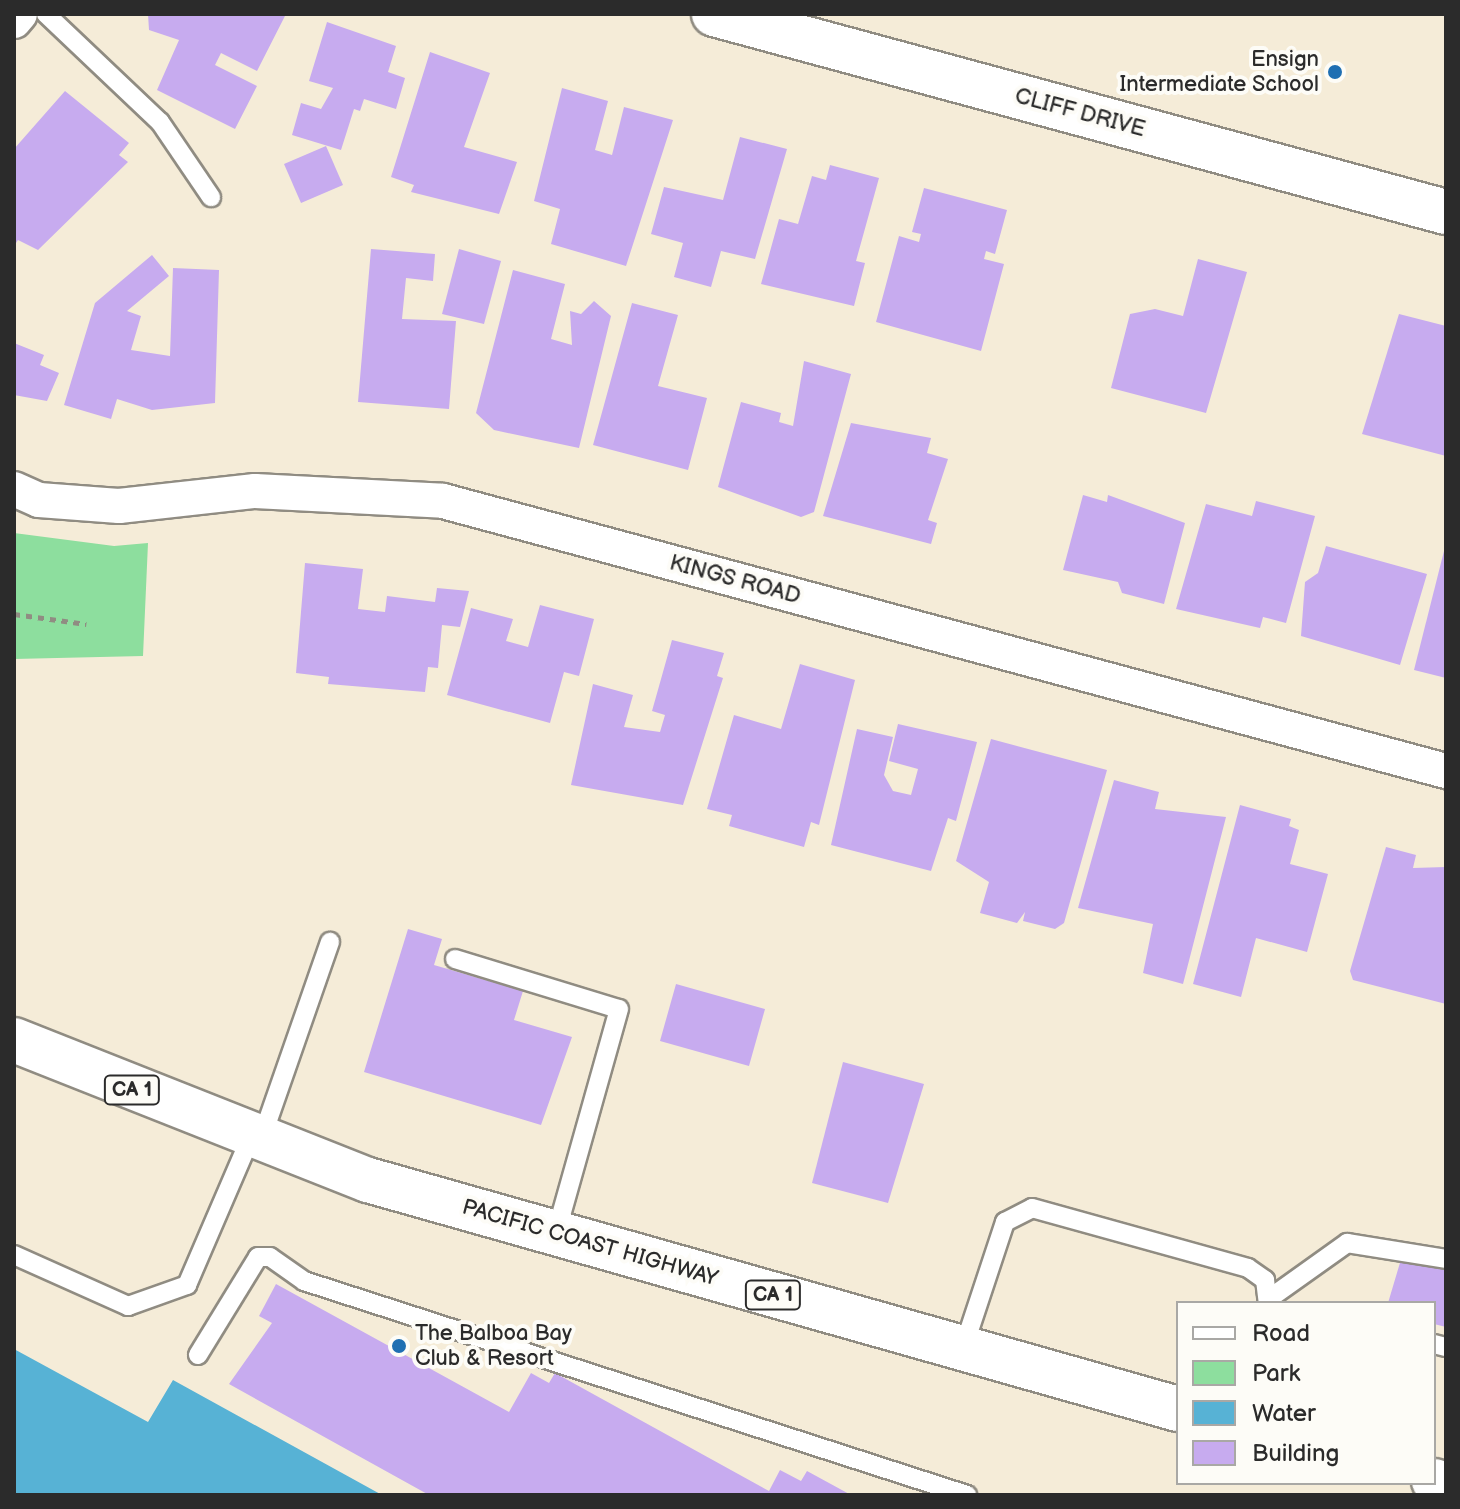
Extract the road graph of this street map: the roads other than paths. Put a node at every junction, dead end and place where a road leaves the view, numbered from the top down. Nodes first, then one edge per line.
1 (20, 14) edge
2 (46, 14) edge
3 (714, 14) edge
4 (14, 21) edge
5 (211, 197) dead end
6 (1446, 212) edge
7 (14, 489) edge
8 (1446, 771) edge
9 (330, 942) dead end
10 (455, 959) dead end
11 (14, 1040) edge
12 (255, 1141) junction
13 (556, 1233) junction
14 (14, 1255) edge
15 (1446, 1259) edge
16 (1269, 1300) edge
17 (963, 1349) junction
18 (198, 1355) dead end
19 (1176, 1408) edge
20 (967, 1495) edge

1 - 4 street
2 - 5 lane
3 - 6 main road, CLIFF DRIVE
7 - 8 street, KINGS ROAD
9 - 12 lane
10 - 13 lane
11 - 12 main road, PACIFIC COAST HIGHWAY / CA 1
12 - 13 main road, PACIFIC COAST HIGHWAY / CA 1
12 - 14 lane
13 - 17 main road, PACIFIC COAST HIGHWAY / CA 1
15 - 16 lane
16 - 17 lane
17 - 19 main road, PACIFIC COAST HIGHWAY / CA 1
18 - 20 lane

